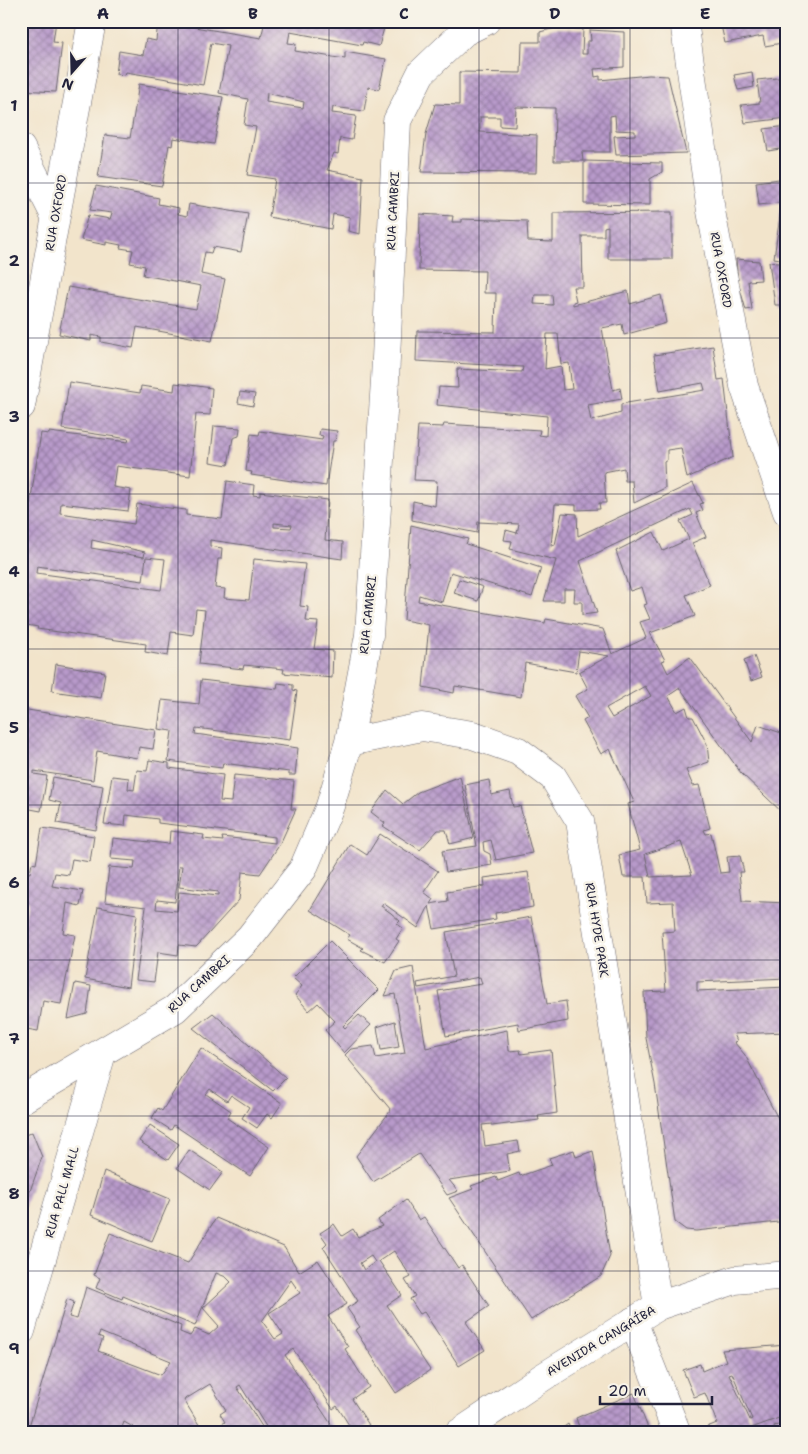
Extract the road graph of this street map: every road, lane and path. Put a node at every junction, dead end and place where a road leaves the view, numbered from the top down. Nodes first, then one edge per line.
1 (92, 21) edge
2 (486, 21) edge
3 (684, 21) edge
4 (24, 162) edge
5 (55, 216) junction
6 (21, 406) edge
7 (787, 512) edge
8 (348, 742) junction
9 (102, 1053) junction
10 (21, 1100) edge
11 (787, 1275) edge
12 (658, 1306) junction
13 (633, 1321) junction
14 (21, 1331) edge
15 (459, 1433) edge
16 (677, 1433) edge

1 - 5 street, RUA OXFORD
2 - 8 street, RUA CAMBRI
3 - 7 street, RUA OXFORD
4 - 5 street
5 - 6 street, RUA OXFORD
8 - 9 street, RUA CAMBRI
8 - 12 street, RUA HYDE PARK
9 - 10 street, RUA CAMBRI
9 - 14 street, RUA PALL MALL
11 - 12 street, AVENIDA CANGAÍBA
12 - 13 street, AVENIDA CANGAÍBA
13 - 15 street, AVENIDA CANGAÍBA
13 - 16 street

